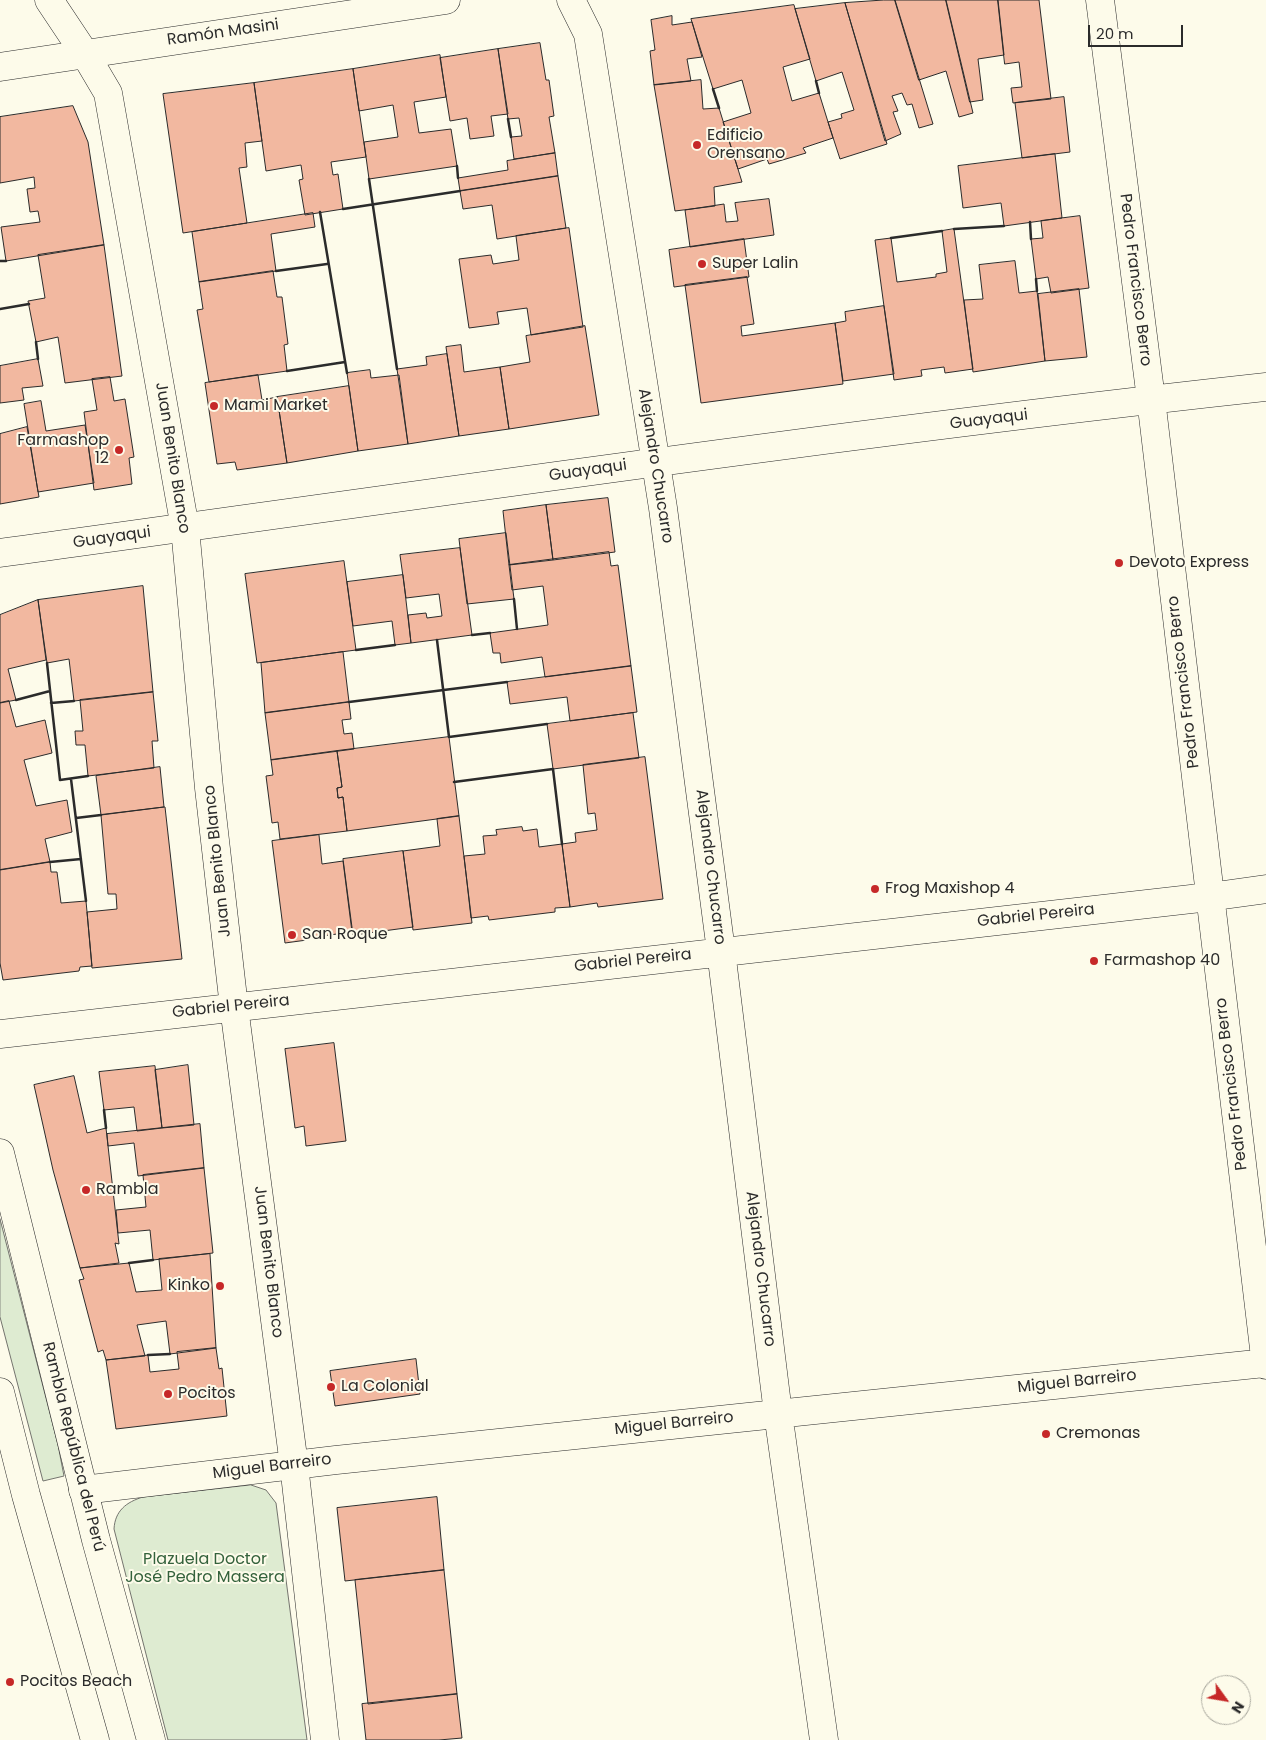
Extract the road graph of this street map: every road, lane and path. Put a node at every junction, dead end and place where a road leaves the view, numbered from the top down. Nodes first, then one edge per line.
1 (49, 0) edge
2 (446, 0) edge
3 (571, 0) edge
4 (1100, 0) edge
5 (85, 54) junction
6 (0, 67) edge
7 (1266, 387) edge
8 (1150, 399) junction
9 (655, 461) junction
10 (185, 528) junction
11 (0, 553) edge
12 (1266, 889) edge
13 (1209, 897) junction
14 (721, 951) junction
15 (234, 1006) junction
16 (0, 1034) edge
17 (0, 1153) edge
18 (1266, 1363) edge
19 (0, 1392) edge
20 (778, 1413) junction
21 (294, 1465) junction
22 (84, 1490) junction
23 (95, 1740) edge
24 (151, 1740) edge
25 (326, 1740) edge
26 (824, 1740) edge

1 - 5 street, Juan Benito Blanco
2 - 5 street, Ramón Masini
3 - 9 street, Alejandro Chucarro
4 - 8 street, Pedro Francisco Berro
5 - 6 street, Ramón Masini
5 - 10 street, Juan Benito Blanco
7 - 8 street, Guayaqui
8 - 9 street, Guayaqui
8 - 13 street, Pedro Francisco Berro
9 - 10 street, Guayaqui
9 - 14 street, Alejandro Chucarro
10 - 11 street, Guayaqui
10 - 15 street, Juan Benito Blanco
12 - 13 street, Gabriel Pereira
13 - 14 street, Gabriel Pereira
13 - 18 street, Pedro Francisco Berro
14 - 15 street, Gabriel Pereira
14 - 20 street, Alejandro Chucarro
15 - 16 street, Gabriel Pereira
15 - 21 street, Juan Benito Blanco
17 - 22 street, Rambla República del Perú
18 - 20 street, Miguel Barreiro
19 - 23 street
20 - 21 street, Miguel Barreiro
20 - 26 street, Alejandro Chucarro
21 - 22 street, Miguel Barreiro
21 - 25 street, Juan Benito Blanco
22 - 24 street, Rambla República del Perú

